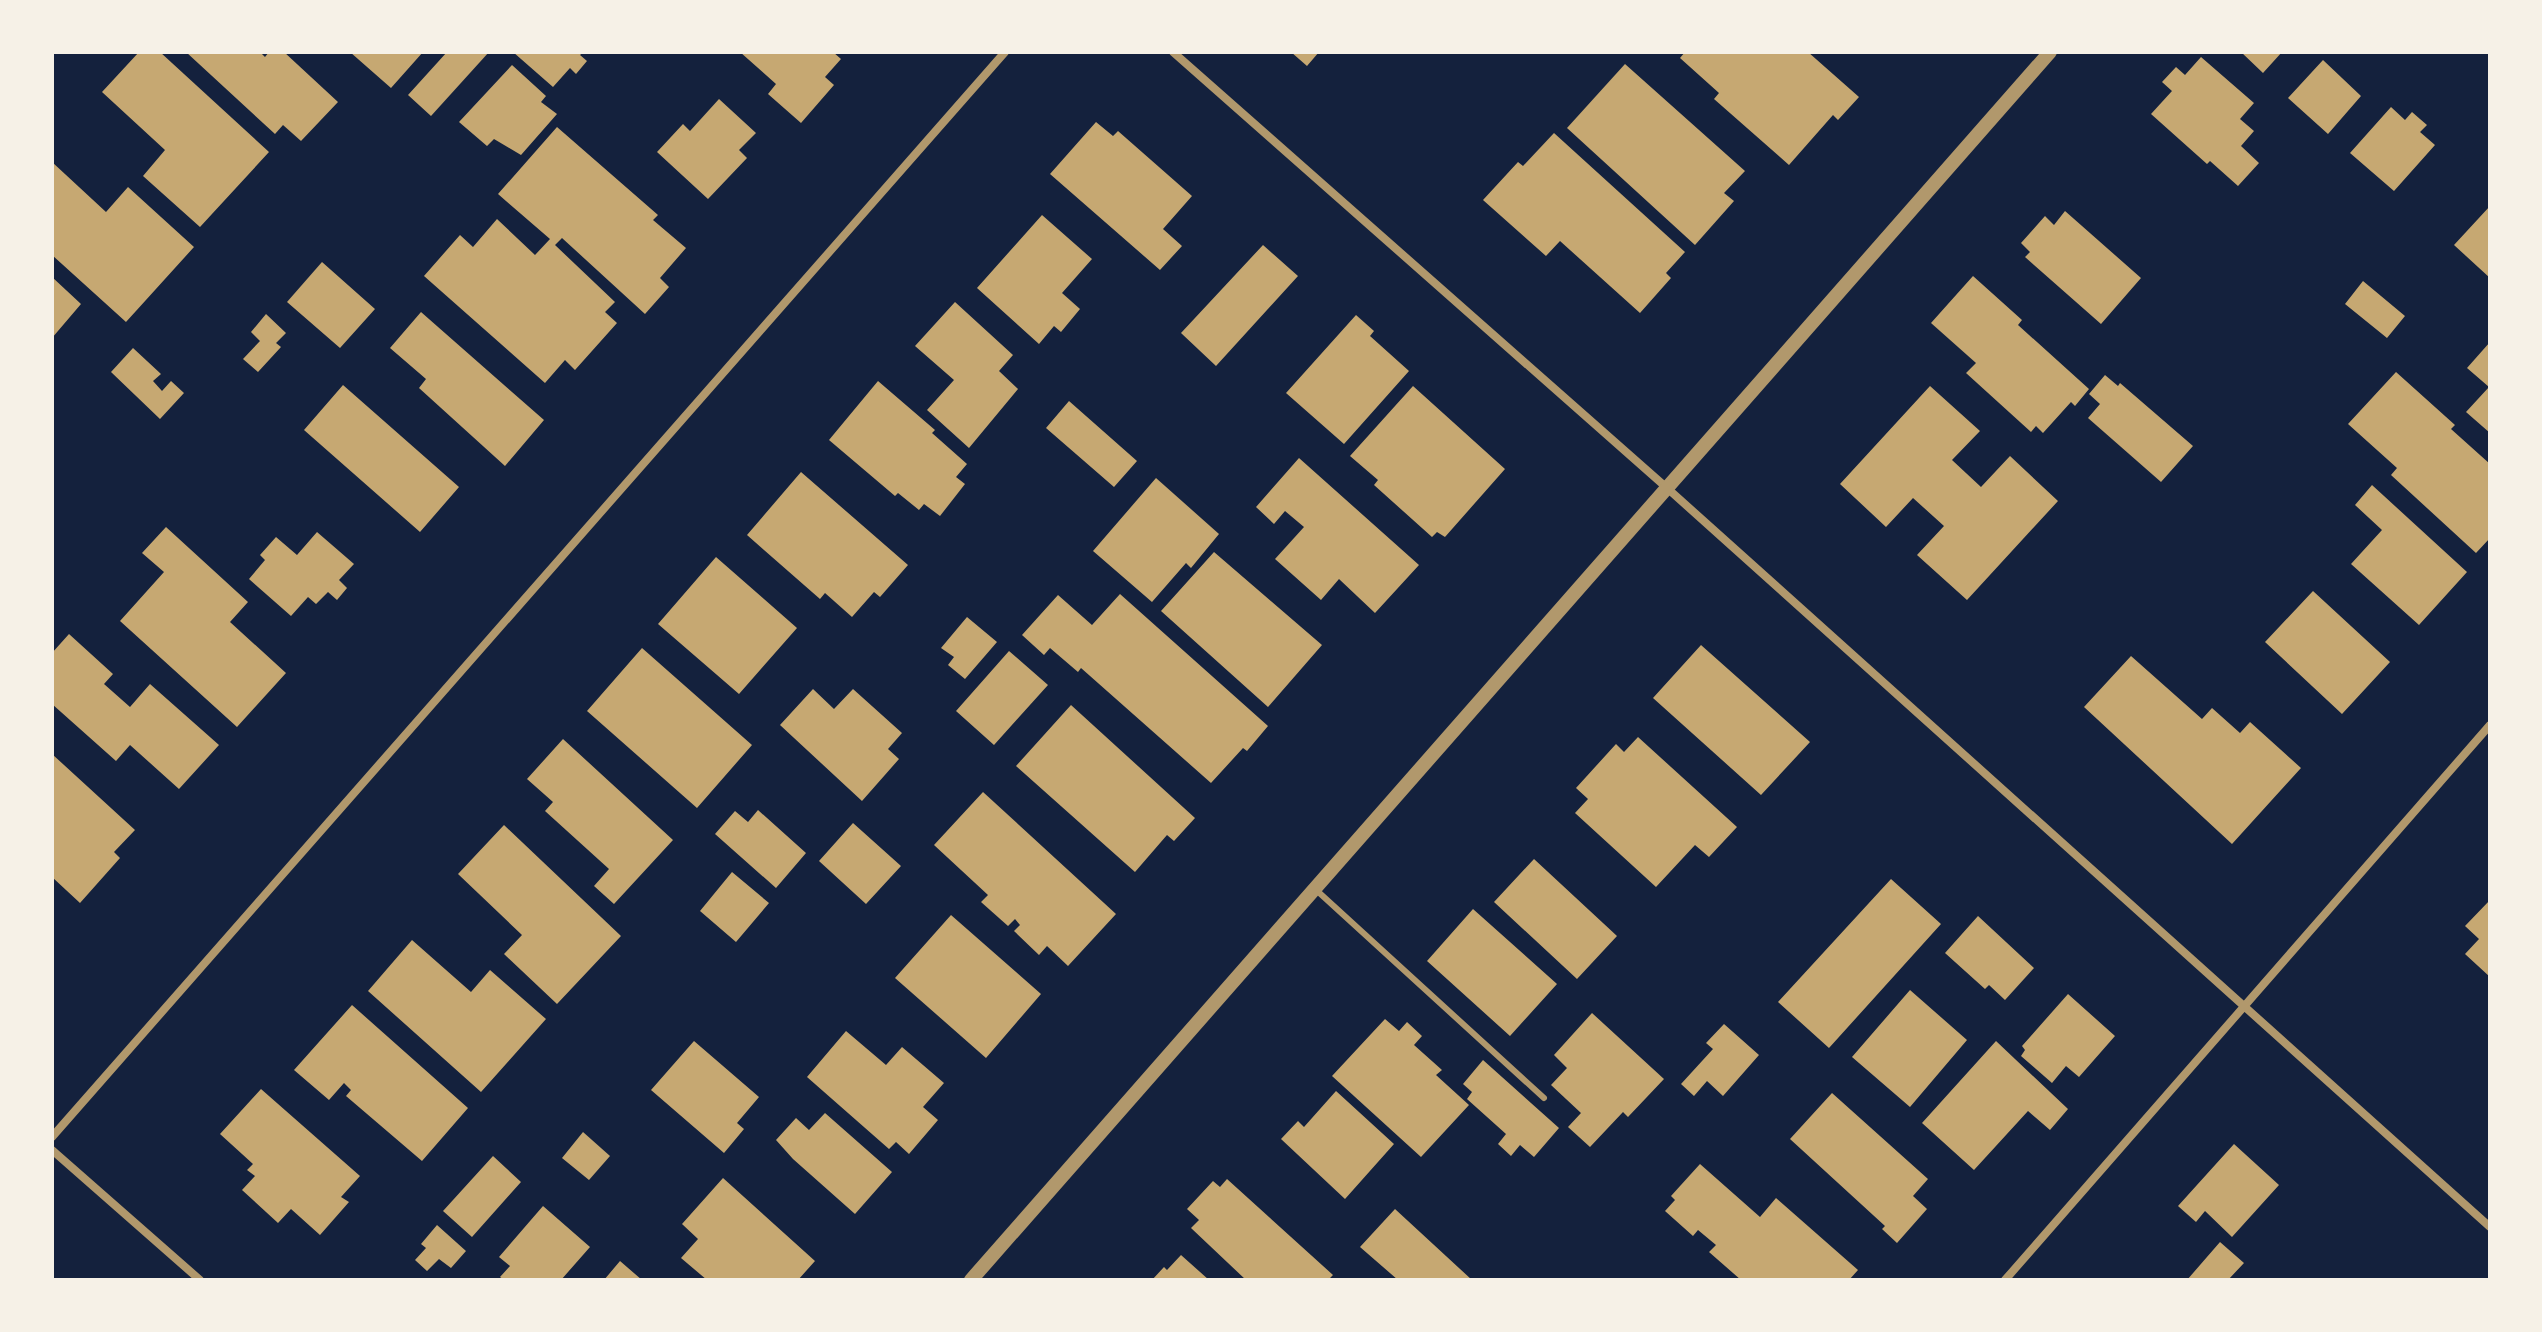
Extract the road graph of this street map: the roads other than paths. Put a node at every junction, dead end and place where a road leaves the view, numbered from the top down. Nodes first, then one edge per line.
1 (1005, 52) edge
2 (1173, 52) edge
3 (2050, 52) edge
4 (1667, 488) junction
5 (2490, 725) edge
6 (1314, 888) junction
7 (2244, 1005) junction
8 (1544, 1098) dead end
9 (52, 1137) edge
10 (52, 1150) edge
11 (2490, 1227) edge
12 (200, 1280) edge
13 (971, 1280) edge
14 (2005, 1280) edge

1 - 9 street
2 - 4 street
3 - 4 street
4 - 6 street
4 - 7 street
5 - 7 street
6 - 8 lane
6 - 13 street
7 - 11 street
7 - 14 street
10 - 12 street

